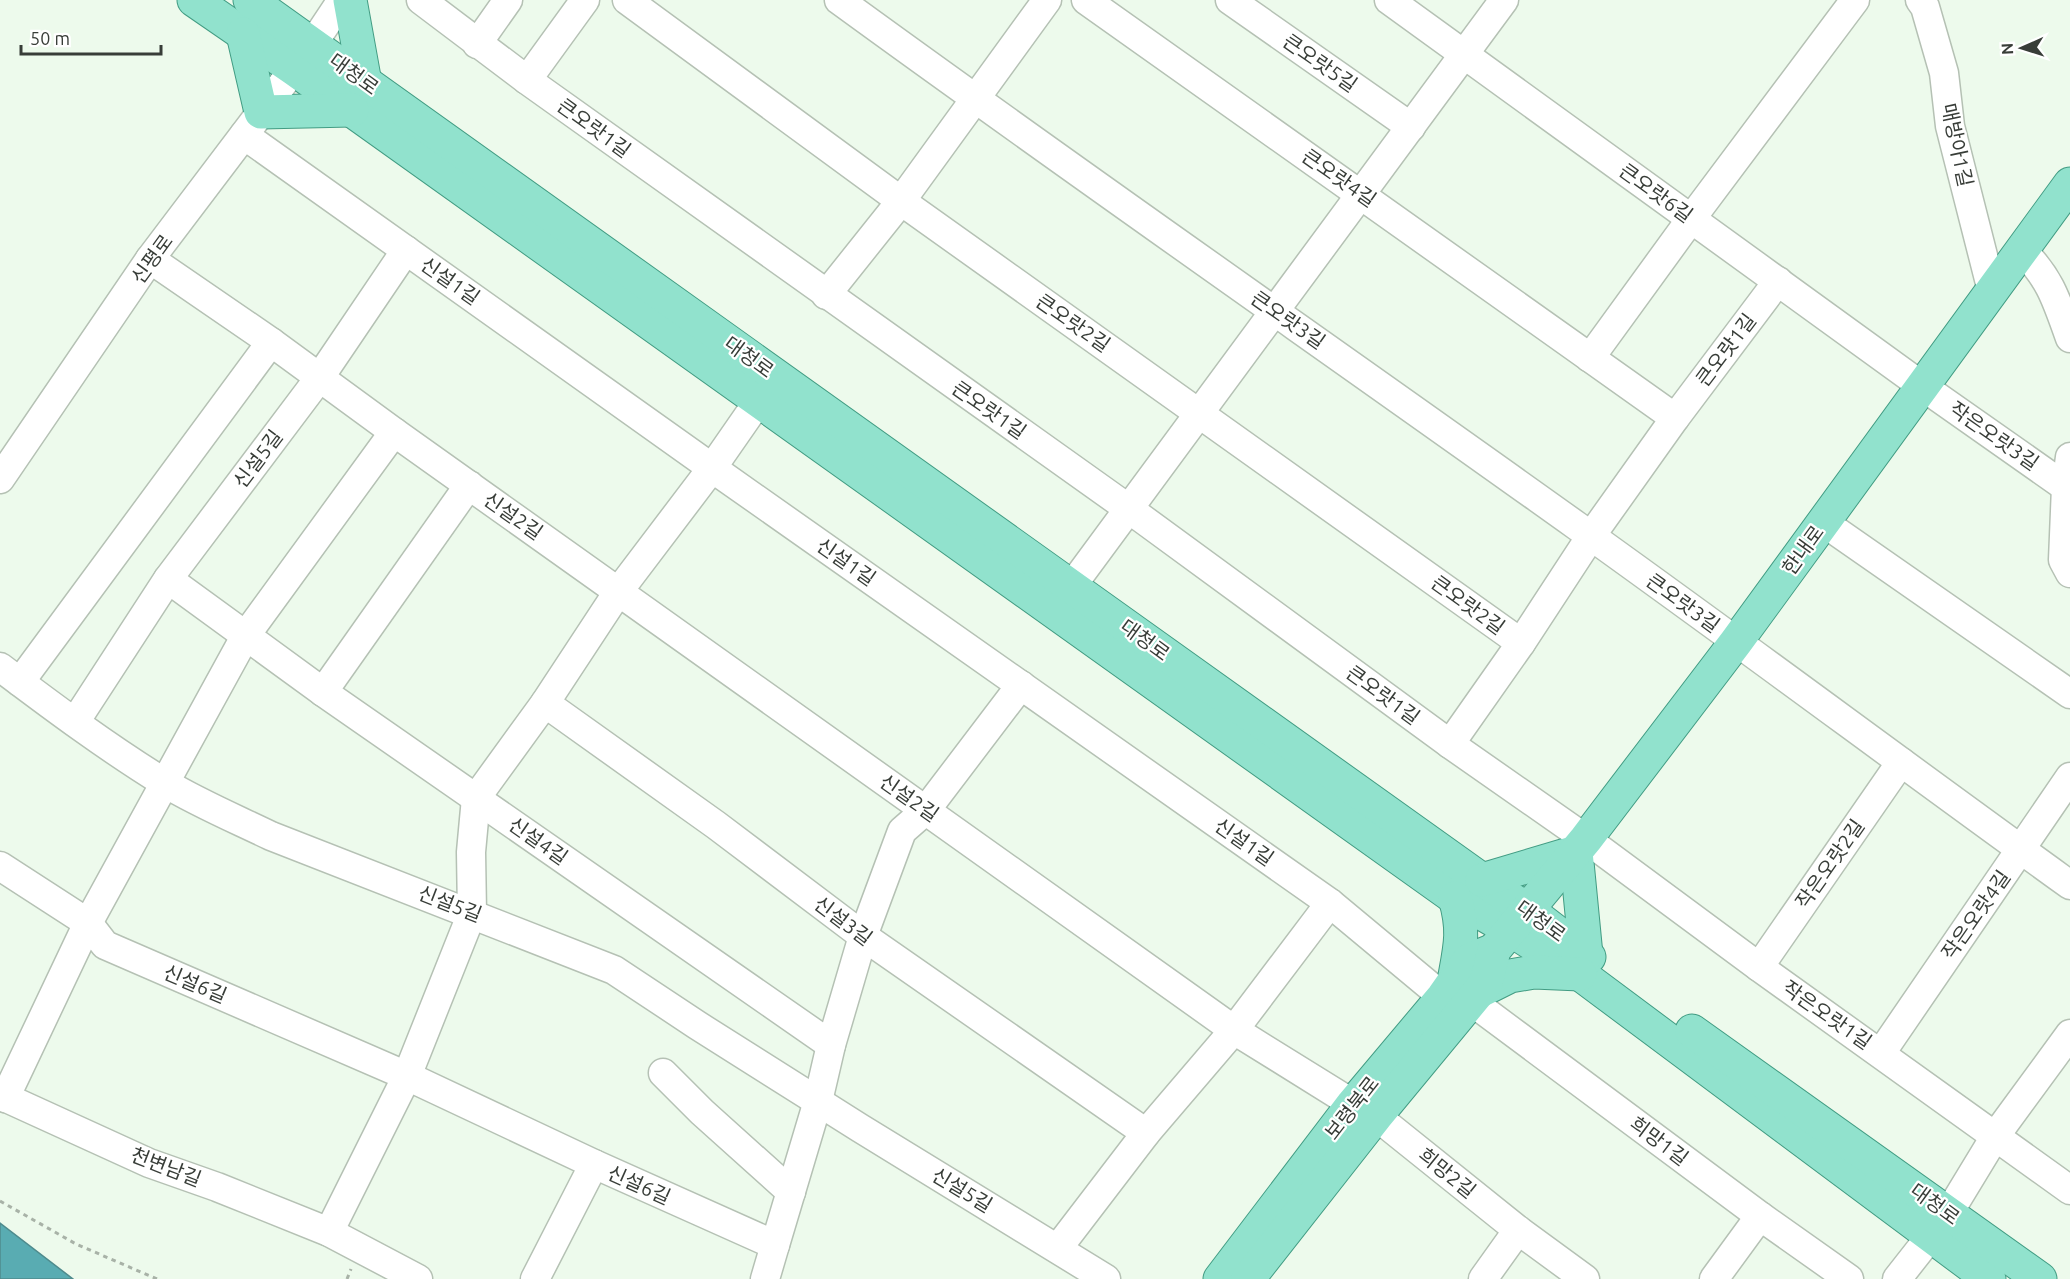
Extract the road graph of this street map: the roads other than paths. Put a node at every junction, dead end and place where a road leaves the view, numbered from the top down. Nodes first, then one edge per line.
1 (194, 0) edge
2 (342, 0) edge
3 (350, 0) edge
4 (421, 0) edge
5 (508, 0) edge
6 (585, 0) edge
7 (627, 0) edge
8 (839, 0) edge
9 (1047, 0) edge
10 (1086, 0) edge
11 (1230, 0) edge
12 (1389, 0) edge
13 (1504, 0) edge
14 (1855, 0) edge
15 (1920, 0) edge
16 (257, 1) edge
17 (243, 34) junction
18 (477, 44) junction
19 (1464, 55) junction
20 (303, 57) junction
21 (527, 80) junction
22 (358, 96) junction
23 (976, 100) junction
24 (253, 123) junction
25 (1411, 127) junction
26 (2070, 184) edge
27 (1361, 194) junction
28 (901, 201) junction
29 (1691, 219) junction
30 (406, 250) junction
31 (2022, 250) junction
32 (150, 259) junction
33 (1778, 281) junction
34 (1992, 291) junction
35 (826, 295) junction
36 (1275, 310) junction
37 (2070, 338) edge
38 (271, 342) junction
39 (1590, 358) junction
40 (320, 376) junction
41 (1922, 386) junction
42 (767, 388) junction
43 (1200, 413) junction
44 (1675, 418) junction
45 (394, 432) junction
46 (2070, 457) edge
47 (712, 468) junction
48 (0, 479) edge
49 (469, 485) junction
50 (2068, 488) edge
51 (1129, 509) junction
52 (1823, 522) junction
53 (1591, 536) junction
54 (2070, 573) edge
55 (168, 579) junction
56 (1071, 587) junction
57 (618, 592) junction
58 (246, 635) junction
59 (1736, 642) junction
60 (1521, 643) junction
61 (10, 674) edge
62 (1021, 685) junction
63 (323, 692) junction
64 (2070, 694) edge
65 (545, 703) junction
66 (75, 722) junction
67 (1450, 744) junction
68 (1901, 762) junction
69 (2070, 777) edge
70 (166, 783) junction
71 (476, 798) junction
72 (926, 810) junction
73 (1581, 845) junction
74 (2021, 849) junction
75 (0, 866) edge
76 (2070, 885) edge
77 (1468, 889) junction
78 (1330, 903) junction
79 (472, 913) junction
80 (88, 923) junction
81 (1511, 930) junction
82 (863, 936) junction
83 (1583, 965) junction
84 (1759, 967) junction
85 (1461, 993) junction
86 (1234, 1030) junction
87 (2070, 1034) edge
88 (831, 1046) junction
89 (1881, 1053) junction
90 (663, 1073) dead end
91 (408, 1076) junction
92 (2, 1092) edge
93 (818, 1101) junction
94 (1365, 1110) junction
95 (1146, 1133) junction
96 (1996, 1135) junction
97 (594, 1164) junction
98 (2070, 1190) edge
99 (791, 1192) junction
100 (1760, 1216) junction
101 (1939, 1225) junction
102 (1518, 1230) junction
103 (329, 1232) junction
104 (775, 1245) junction
105 (1058, 1248) junction
106 (418, 1279) edge
107 (535, 1279) edge
108 (765, 1279) edge
109 (1106, 1279) edge
110 (1220, 1279) edge
111 (1248, 1279) edge
112 (1483, 1279) edge
113 (1585, 1279) edge
114 (1714, 1279) edge
115 (1849, 1279) edge
116 (1897, 1279) edge
117 (1989, 1279) edge
118 (2040, 1279) edge

1 - 17 main road, 대청로
2 - 20 street, 신평로
3 - 22 main road
4 - 18 street, 큰오랏1길
5 - 18 street
6 - 21 street
7 - 28 street, 큰오랏2길
8 - 23 street, 큰오랏3길
9 - 23 street
10 - 27 street, 큰오랏4길
11 - 25 street, 큰오랏5길
12 - 19 street, 큰오랏6길
13 - 19 street
14 - 29 street
15 - 34 street, 매방아1길
16 - 20 main road, 대청로
17 - 20 main road, 대청로
17 - 24 main road
18 - 21 street, 큰오랏1길
19 - 25 street
19 - 29 street, 큰오랏6길
20 - 22 main road, 대청로
20 - 24 street, 신평로
21 - 35 street, 큰오랏1길
22 - 24 main road
22 - 42 main road, 대청로
23 - 28 street
23 - 36 street, 큰오랏3길
24 - 30 street, 신설1길
24 - 32 street, 신평로
25 - 27 street
26 - 31 main road, 한내로
27 - 36 street
27 - 39 street, 큰오랏4길
28 - 35 street
28 - 43 street, 큰오랏2길
29 - 33 street, 큰오랏6길
29 - 39 street
30 - 40 street, 신설5길
30 - 47 street, 신설1길
31 - 34 main road, 한내로
31 - 37 street
32 - 38 street, 신설2길
32 - 48 street, 신평로
33 - 41 street, 큰오랏6길
33 - 44 street, 큰오랏1길
34 - 41 main road, 한내로
35 - 51 street, 큰오랏1길
36 - 43 street
36 - 53 street, 큰오랏3길
38 - 40 street, 신설2길
38 - 61 street, 신설5길
39 - 44 street, 큰오랏4길
40 - 45 street, 신설2길
40 - 55 street, 신설5길
41 - 50 street, 작은오랏3길
41 - 52 main road, 한내로
42 - 47 street
42 - 56 main road, 대청로
42 - 77 main road, 대청로
43 - 51 street
43 - 60 street, 큰오랏2길
44 - 53 street, 큰오랏1길
45 - 49 street, 신설2길
45 - 58 street
46 - 50 street
47 - 57 street
47 - 62 street, 신설1길
49 - 57 street, 신설2길
49 - 63 street, 신설2길
50 - 54 street
51 - 56 street
51 - 67 street, 큰오랏1길
52 - 59 main road, 한내로
52 - 64 street
53 - 59 street, 큰오랏3길
53 - 60 street, 큰오랏1길
55 - 58 street, 신설4길
55 - 66 street, 신설5길
56 - 77 main road, 대청로
57 - 65 street
57 - 72 street, 신설2길
58 - 63 street, 신설4길
58 - 70 street
59 - 68 street
59 - 73 main road, 한내로
60 - 67 street, 큰오랏1길
61 - 66 street, 신설5길
62 - 72 street
62 - 78 street, 신설1길
63 - 71 street, 신설4길
65 - 71 street
65 - 82 street, 신설3길
66 - 70 street, 신설5길
67 - 73 street, 큰오랏1길
68 - 74 street
68 - 84 street, 작은오랏2길
69 - 74 street, 작은오랏4길
70 - 79 street, 신설5길
70 - 80 street
71 - 79 street
71 - 88 street, 신설4길
72 - 82 street
72 - 86 street, 신설2길
73 - 77 main road
73 - 81 main road, 한내로
73 - 83 main road
73 - 84 street, 작은오랏1길
74 - 76 street
74 - 89 street, 작은오랏4길
75 - 80 street, 신설6길
77 - 81 main road, 대청로
77 - 85 main road
78 - 85 street, 신설1길
78 - 86 street
79 - 91 street
79 - 93 street, 신설5길
80 - 91 street, 신설6길
80 - 92 street
81 - 83 main road, 대청로
81 - 85 main road, 보령북로
82 - 88 street
82 - 95 street, 신설3길
83 - 85 main road
83 - 101 main road, 대청로
84 - 89 street, 작은오랏1길
85 - 94 main road, 보령북로
85 - 100 street, 희망1길
86 - 94 street, 신설2길
86 - 95 street
87 - 96 street
88 - 93 street
89 - 96 street, 작은오랏1길
90 - 99 street
91 - 97 street, 신설6길
91 - 103 street
92 - 103 street, 천변남길
93 - 99 street
93 - 105 street, 신설5길
94 - 102 street, 희망2길
94 - 110 main road, 보령북로
94 - 111 main road, 보령북로
95 - 105 street
96 - 98 street, 작은오랏1길
96 - 101 street
97 - 104 street, 신설6길
97 - 107 street
99 - 104 street
100 - 114 street
100 - 115 street, 희망1길
101 - 116 street, 대청로
101 - 117 main road, 대청로
101 - 118 main road, 대청로
102 - 112 street
102 - 113 street, 희망2길
103 - 106 street, 천변남길
104 - 108 street
105 - 109 street, 신설5길

